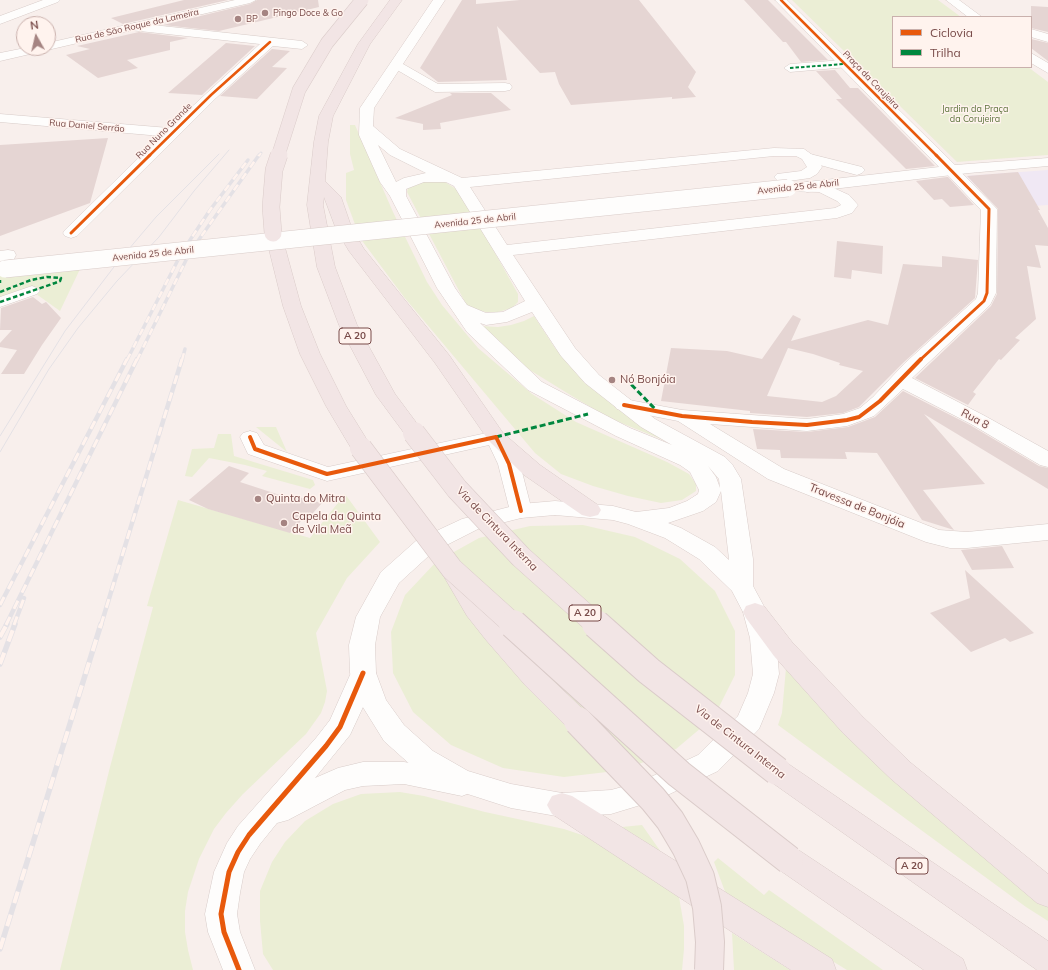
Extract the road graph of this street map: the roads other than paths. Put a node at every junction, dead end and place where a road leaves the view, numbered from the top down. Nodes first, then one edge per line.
1 (54, 0) edge
2 (250, 0) edge
3 (362, 0) edge
4 (396, 0) edge
5 (439, 0) edge
6 (781, 0) edge
7 (952, 0) edge
8 (975, 16) edge
9 (0, 20) edge
10 (134, 27) junction
11 (1032, 33) edge
12 (1048, 38) edge
13 (270, 42) junction
14 (56, 45) edge
15 (302, 45) dead end
16 (16, 54) edge
17 (0, 57) edge
18 (1032, 57) edge
19 (396, 64) junction
20 (844, 64) junction
21 (790, 68) dead end
22 (1048, 69) edge
23 (505, 87) dead end
24 (0, 118) edge
25 (368, 129) junction
26 (174, 133) junction
27 (810, 158) junction
28 (1048, 162) edge
29 (945, 166) junction
30 (857, 170) junction
31 (453, 180) junction
32 (869, 180) junction
33 (806, 181) junction
34 (318, 183) junction
35 (398, 196) junction
36 (850, 205) junction
37 (71, 233) dead end
38 (503, 251) junction
39 (3, 262) edge
40 (32, 291) dead end
41 (0, 302) edge
42 (535, 303) junction
43 (459, 308) junction
44 (901, 380) junction
45 (624, 405) junction
46 (682, 416) junction
47 (250, 437) dead end
48 (496, 437) junction
49 (1048, 460) edge
50 (590, 510) junction
51 (521, 511) junction
52 (636, 519) junction
53 (1048, 532) edge
54 (452, 569) junction
55 (742, 586) junction
56 (755, 612) junction
57 (364, 673) junction
58 (476, 786) junction
59 (562, 805) junction
60 (263, 819) junction
61 (1048, 893) edge
62 (1048, 959) edge
63 (239, 970) edge
64 (709, 970) edge
65 (820, 970) edge
66 (951, 970) edge

1 - 9 street
2 - 10 street, Rua de São Roque da Lameira
3 - 54 highway, bridge
4 - 34 highway, Via de Cintura Interna / A 20
5 - 19 street
6 - 20 street, Praça da Corujeira
7 - 8 street
10 - 13 street
10 - 14 street, Rua de São Roque da Lameira
11 - 12 street
13 - 15 street
13 - 26 street, Rua Nuno Grande
16 - 17 street
18 - 22 street
19 - 23 street
19 - 25 street
20 - 21 street
20 - 29 street, Praça da Corujeira
24 - 26 street, Rua Daniel Serrão
25 - 31 street
25 - 35 street
26 - 37 street, Rua Nuno Grande
27 - 30 street
27 - 31 street
27 - 33 street
28 - 29 street
29 - 30 street, Avenida 25 de Abril
29 - 32 street, Avenida 25 de Abril
29 - 44 street, Praça da Corujeira
30 - 33 street, Avenida 25 de Abril
31 - 35 street
31 - 38 street
32 - 33 street, Avenida 25 de Abril
32 - 36 street
33 - 36 street
33 - 39 street, Avenida 25 de Abril, bridge
34 - 48 highway
34 - 62 highway, Via de Cintura Interna / A 20, bridge
35 - 43 street
36 - 38 street
38 - 42 street
40 - 41 street
42 - 43 street
42 - 45 street
43 - 52 street
44 - 46 street, Praça da Corujeira
44 - 49 street, Rua 8
45 - 46 street
45 - 55 street
46 - 53 street, Travessa de Bonjóia
47 - 48 street
48 - 50 highway
48 - 51 street
50 - 51 street
50 - 52 street
51 - 57 street
52 - 55 street
54 - 64 highway, bridge
54 - 66 highway, bridge
55 - 56 street
56 - 59 street
56 - 61 highway
57 - 58 street
57 - 60 street
58 - 59 street
58 - 60 street
59 - 65 highway
60 - 63 street

